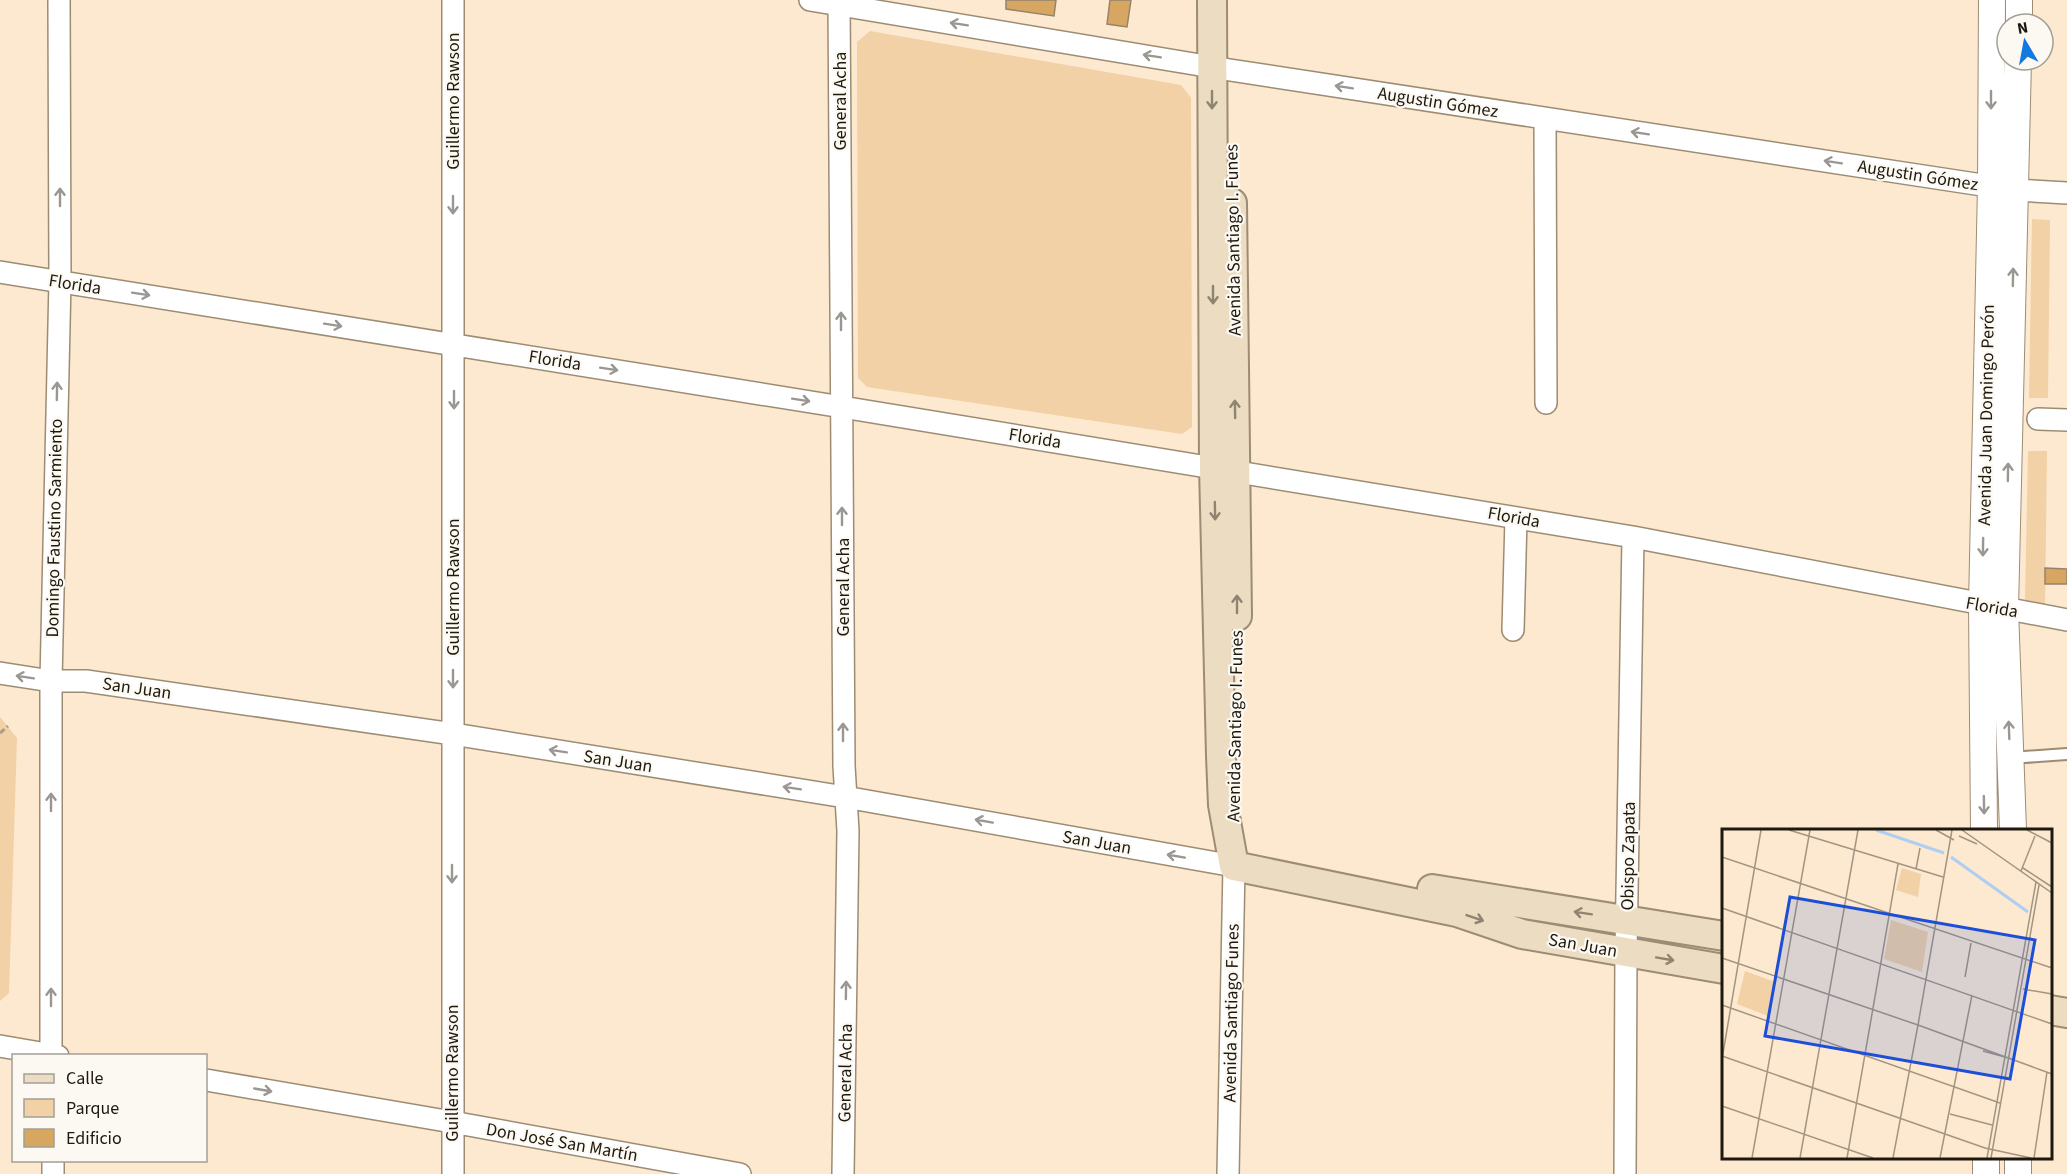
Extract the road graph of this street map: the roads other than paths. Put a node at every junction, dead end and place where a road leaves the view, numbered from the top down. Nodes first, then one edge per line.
1 (59, 0) edge
2 (453, 0) edge
3 (810, 0) edge
4 (1212, 0) edge
5 (1231, 0) edge
6 (1992, 0) edge
7 (839, 2) edge
8 (1221, 68) junction
9 (2018, 72) edge
10 (1545, 119) junction
11 (1990, 186) junction
12 (2015, 190) junction
13 (2067, 193) edge
14 (0, 272) edge
15 (60, 281) junction
16 (454, 344) junction
17 (1546, 403) dead end
18 (842, 407) junction
19 (2038, 419) dead end
20 (2067, 420) edge
21 (1225, 469) junction
22 (1516, 518) junction
23 (1633, 537) junction
24 (1993, 607) junction
25 (2067, 620) edge
26 (1513, 630) dead end
27 (0, 673) edge
28 (51, 681) junction
29 (453, 734) junction
30 (2067, 754) edge
31 (1997, 757) junction
32 (846, 797) junction
33 (1984, 829) edge
34 (2013, 829) edge
35 (1233, 859) junction
36 (1627, 920) junction
37 (1722, 936) edge
38 (1626, 952) junction
39 (1722, 969) edge
40 (2052, 1010) edge
41 (2067, 1013) edge
42 (0, 1046) edge
43 (47, 1054) edge
44 (53, 1054) edge
45 (207, 1080) edge
46 (452, 1122) junction
47 (453, 1174) edge
48 (740, 1174) edge
49 (843, 1174) edge
50 (1228, 1174) edge
51 (1625, 1174) edge

15 -> 1 street, Domingo Faustino Sarmiento
2 -> 16 street, Guillermo Rawson
3 - 7 street, Augustin Gómez
4 - 8 main road, Avenida Santiago I. Funes
5 - 8 main road, Avenida Santiago I. Funes
6 -> 11 street, Avenida Juan Domingo Perón
8 -> 7 street, Augustin Gómez
18 -> 7 street, General Acha
10 -> 8 street, Augustin Gómez
8 - 21 main road, Avenida Santiago I. Funes
9 - 12 street, Avenida Juan Domingo Perón
11 -> 10 street, Augustin Gómez
10 - 17 street
11 - 12 street, Augustin Gómez
11 -> 24 street, Avenida Juan Domingo Perón
12 - 13 street, Augustin Gómez
24 -> 12 street, Avenida Juan Domingo Perón
14 - 15 street, Florida
15 -> 16 street, Florida
28 -> 15 street, Domingo Faustino Sarmiento
16 -> 18 street, Florida
16 -> 29 street, Guillermo Rawson
18 - 21 street, Florida
32 -> 18 street, General Acha
19 - 20 street
21 - 22 street, Florida
21 - 35 main road, Avenida Santiago I. Funes
22 - 23 street, Florida
22 - 26 street
23 - 24 street, Florida
23 - 36 street, Obispo Zapata
24 - 25 street, Florida
24 - 31 street, Avenida Juan Domingo Perón
28 -> 27 street, San Juan
28 - 29 street, San Juan
44 -> 28 street, Domingo Faustino Sarmiento
32 -> 29 street, San Juan
29 -> 46 street, Guillermo Rawson
30 - 31 lane
31 -> 33 street, Avenida Juan Domingo Perón
31 - 34 street, Avenida Juan Domingo Perón
35 -> 32 street, San Juan
49 -> 32 street, General Acha
36 -> 35 main road, San Juan
35 -> 38 main road, San Juan
35 - 50 street, Avenida Santiago Funes
36 - 37 main road, San Juan
36 - 38 street, Obispo Zapata
38 -> 39 main road, San Juan
38 - 51 street, Obispo Zapata
40 - 41 main road
42 - 43 street
45 -> 46 street, Don José San Martín
46 - 47 street, Guillermo Rawson
46 - 48 street, Don José San Martín

